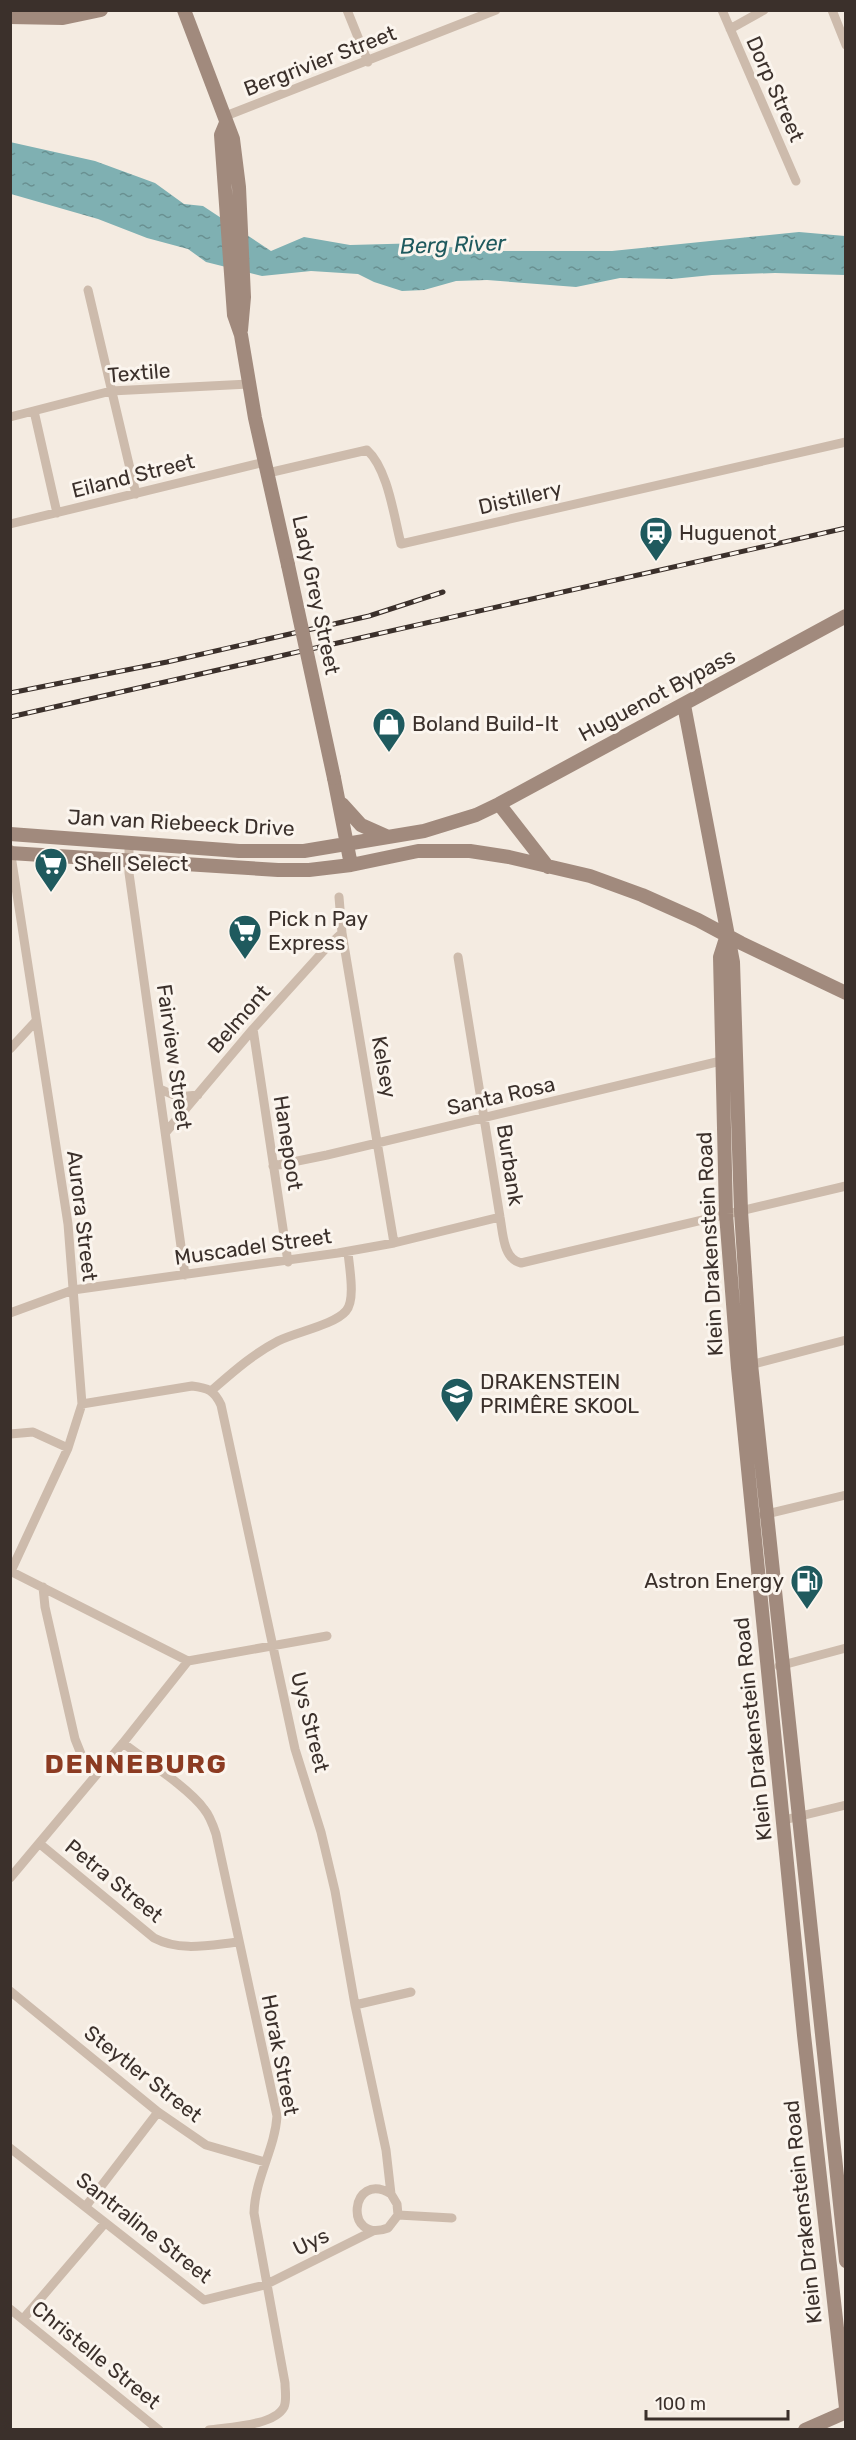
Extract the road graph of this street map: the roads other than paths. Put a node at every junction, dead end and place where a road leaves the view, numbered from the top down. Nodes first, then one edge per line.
1 (101, 10) edge
2 (184, 10) edge
3 (347, 10) edge
4 (496, 10) edge
5 (764, 10) edge
6 (832, 10) edge
7 (723, 14) edge
8 (10, 17) edge
9 (749, 17) junction
10 (730, 29) junction
11 (846, 45) edge
12 (368, 62) junction
13 (225, 120) junction
14 (796, 181) dead end
15 (88, 290) dead end
16 (249, 384) junction
17 (111, 392) junction
18 (34, 411) junction
19 (10, 417) edge
20 (846, 442) edge
21 (266, 468) junction
22 (136, 494) junction
23 (57, 513) junction
24 (10, 524) edge
25 (846, 616) edge
26 (684, 705) junction
27 (339, 800) junction
28 (499, 804) junction
29 (10, 834) edge
30 (389, 838) junction
31 (129, 843) junction
32 (348, 845) junction
33 (11, 852) edge
34 (130, 860) junction
35 (351, 865) junction
36 (548, 867) junction
37 (339, 897) dead end
38 (21, 928) junction
39 (10, 930) edge
40 (342, 933) junction
41 (726, 936) junction
42 (458, 957) dead end
43 (846, 993) edge
44 (35, 1022) junction
45 (253, 1029) junction
46 (10, 1049) edge
47 (737, 1058) junction
48 (723, 1061) junction
49 (160, 1089) junction
50 (198, 1095) junction
51 (485, 1118) junction
52 (166, 1132) junction
53 (379, 1143) junction
54 (273, 1166) junction
55 (846, 1186) edge
56 (741, 1211) junction
57 (726, 1214) junction
58 (500, 1217) junction
59 (394, 1243) junction
60 (348, 1251) junction
61 (288, 1262) junction
62 (185, 1275) junction
63 (73, 1290) junction
64 (10, 1312) edge
65 (846, 1340) edge
66 (744, 1366) junction
67 (212, 1391) junction
68 (82, 1404) junction
69 (10, 1434) edge
70 (68, 1448) junction
71 (846, 1495) edge
72 (767, 1514) junction
73 (752, 1517) junction
74 (11, 1571) edge
75 (43, 1587) junction
76 (327, 1636) dead end
77 (273, 1646) junction
78 (846, 1648) edge
79 (188, 1661) junction
80 (783, 1665) junction
81 (768, 1668) junction
82 (123, 1743) junction
83 (95, 1776) junction
84 (846, 1805) edge
85 (799, 1816) junction
86 (784, 1820) junction
87 (40, 1844) junction
88 (11, 1876) edge
89 (238, 1942) junction
90 (10, 1991) edge
91 (411, 1992) dead end
92 (355, 2005) junction
93 (158, 2112) junction
94 (10, 2148) edge
95 (265, 2162) junction
96 (391, 2194) junction
97 (823, 2204) junction
98 (842, 2204) edge
99 (86, 2206) junction
100 (398, 2215) junction
101 (452, 2218) dead end
102 (105, 2223) junction
103 (372, 2231) junction
104 (846, 2261) edge
105 (266, 2285) junction
106 (10, 2308) edge
107 (23, 2319) junction
108 (846, 2410) edge
109 (846, 2420) edge
110 (248, 2427) edge
111 (806, 2429) edge
112 (159, 2430) edge
113 (209, 2430) edge

1 - 8 main road
2 - 13 main road, Lady Grey Street
3 - 12 street
4 - 12 street, Bergrivier Street
5 - 9 street
6 - 11 street
7 - 9 street
7 - 10 street, Dorp Street
9 - 10 street
10 - 14 street, Dorp Street
12 - 13 street, Bergrivier Street
13 - 16 main road, Lady Grey Street
15 - 17 street
16 - 17 street, Textile
16 - 21 main road, Lady Grey Street
17 - 18 street, Textile
17 - 22 street
18 - 19 street, Textile
18 - 23 street
20 - 21 street, Distillery
21 - 22 street, Eiland Street
21 - 27 main road, Lady Grey Street, bridge
22 - 23 street, Eiland Street
23 - 24 street, Eiland Street
25 - 26 main road, Huguenot Bypass
26 - 28 main road, Huguenot Bypass
26 - 41 main road, Klein Drakenstein Road
27 - 30 main road
27 - 32 main road, Lady Grey Street
28 - 30 main road, Huguenot Bypass
28 - 36 main road
29 - 31 main road, Jan van Riebeeck Drive
30 - 32 main road, Huguenot Bypass
31 - 32 main road, Jan van Riebeeck Drive
31 - 34 street, Fairview Street
32 - 35 main road, Lady Grey Street
33 - 34 main road, Jan van Riebeeck Drive
33 - 38 street, Aurora Street
34 - 35 main road, Jan van Riebeeck Drive
34 - 49 street, Fairview Street
35 - 36 main road, Jan van Riebeeck Drive
36 - 41 main road, Jan van Riebeeck Drive
37 - 40 street, Kelsey
38 - 39 street
38 - 44 street, Aurora Street
40 - 45 street, Belmont
40 - 53 street, Kelsey
41 - 43 main road, Jan van Riebeeck Drive
41 - 47 main road, Klein Drakenstein Road
41 - 48 main road, Klein Drakenstein Road
42 - 51 street, Burbank
44 - 46 street
44 - 63 street, Aurora Street
45 - 50 street, Belmont
45 - 54 street, Hanepoot
47 - 48 street, Santa Rosa
47 - 56 main road, Klein Drakenstein Road
48 - 51 street, Santa Rosa
48 - 57 main road, Klein Drakenstein Road
49 - 50 street
49 - 52 street, Fairview Street
50 - 52 street, Belmont
51 - 53 street, Santa Rosa
51 - 58 street, Burbank
52 - 62 street, Fairview Street
53 - 54 street, Santa Rosa
53 - 59 street, Kelsey
54 - 61 street, Hanepoot
55 - 56 street
56 - 57 street
56 - 66 main road, Klein Drakenstein Road
57 - 58 street, Burbank
57 - 66 main road, Klein Drakenstein Road
58 - 59 street, Muscadel Street
59 - 60 street, Muscadel Street
60 - 61 street, Muscadel Street
60 - 67 street
61 - 62 street, Muscadel Street
62 - 63 street, Muscadel Street
63 - 64 street, Muscadel Street
63 - 68 street, Aurora Street
65 - 66 street
66 - 72 main road, Klein Drakenstein Road
66 - 73 main road, Klein Drakenstein Road
67 - 68 street
67 - 77 street, Uys Street
68 - 70 street, Aurora Street
69 - 70 street
70 - 74 street, Aurora Street
71 - 72 street
72 - 73 street
72 - 80 main road, Klein Drakenstein Road
73 - 81 main road, Klein Drakenstein Road
74 - 75 street
75 - 79 street
75 - 83 street
76 - 77 street
77 - 79 street
77 - 92 street, Uys Street
78 - 80 street
79 - 82 street
80 - 81 street
80 - 85 main road, Klein Drakenstein Road
81 - 86 main road, Klein Drakenstein Road
82 - 83 street
82 - 89 street, Horak Street
83 - 87 street
84 - 85 street
85 - 86 street
85 - 98 main road, Klein Drakenstein Road
86 - 97 main road, Klein Drakenstein Road
87 - 88 street
87 - 89 street, Petra Street
89 - 95 street, Horak Street
90 - 93 street, Steytler Street
91 - 92 street
92 - 96 street, Uys Street
93 - 95 street, Steytler Street
93 - 99 street
94 - 99 street, Santraline Street
95 - 105 street, Horak Street
96 - 100 street
96 - 103 street
97 - 98 street
97 - 108 main road, Klein Drakenstein Road
98 - 104 main road, Klein Drakenstein Road
99 - 102 street, Santraline Street
100 - 101 street
100 - 103 street
102 - 105 street, Santraline Street
102 - 107 street
103 - 105 street, Uys
105 - 110 street, Horak Street
106 - 107 street, Christelle Street
107 - 112 street, Christelle Street
108 - 111 main road
109 - 111 main road
110 - 113 street

